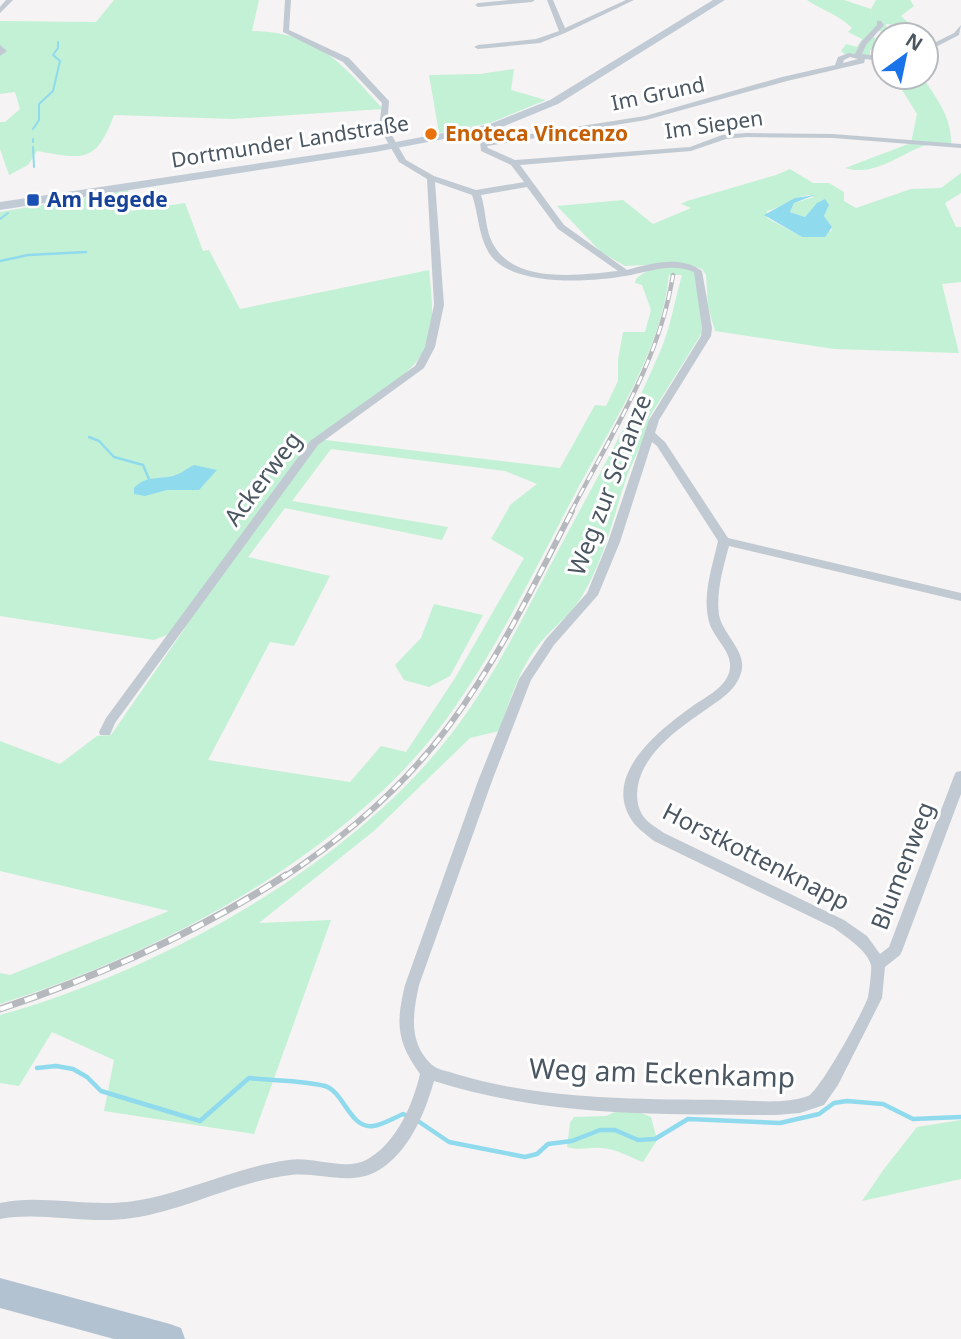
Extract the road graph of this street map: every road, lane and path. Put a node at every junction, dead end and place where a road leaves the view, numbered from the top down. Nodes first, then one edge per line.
1 (10, 0) edge
2 (288, 0) edge
3 (532, 0) edge
4 (550, 0) edge
5 (631, 0) edge
6 (720, 0) edge
7 (478, 5) dead end
8 (0, 11) edge
9 (961, 27) edge
10 (563, 32) junction
11 (870, 39) edge
12 (940, 43) edge
13 (0, 47) edge
14 (478, 47) dead end
15 (0, 54) edge
16 (860, 58) junction
17 (870, 58) edge
18 (395, 146) junction
19 (961, 146) edge
20 (514, 163) junction
21 (431, 178) junction
22 (529, 184) junction
23 (476, 193) junction
24 (0, 206) edge
25 (626, 273) junction
26 (651, 435) junction
27 (724, 541) junction
28 (961, 597) edge
29 (105, 732) dead end
30 (961, 775) edge
31 (877, 964) junction
32 (428, 1072) junction
33 (832, 1080) joint
34 (0, 1211) edge
35 (0, 1293) edge
36 (170, 1339) edge

1 - 8 street
2 - 18 street
3 - 7 street
4 - 10 street
5 - 10 street
6 - 18 main road, Dortmunder Landstraße
9 - 12 street
10 - 14 street
11 - 16 street
13 - 15 street
16 - 17 street, Im Grund
16 - 20 street, Im Grund
18 - 21 street
18 - 24 main road, Dortmunder Landstraße
19 - 20 street, Im Siepen
20 - 22 street
21 - 23 street
21 - 29 street, Ackerweg
22 - 23 street
22 - 25 street
23 - 25 street
25 - 26 street, Weg zur Schanze
26 - 27 street
26 - 32 street, Weg zur Schanze
27 - 28 street
27 - 31 street, Horstkottenknapp
30 - 31 street, Blumenweg
31 - 33 street, Blumenweg
32 - 33 street, Weg am Eckenkamp
32 - 34 street
35 - 36 main road

